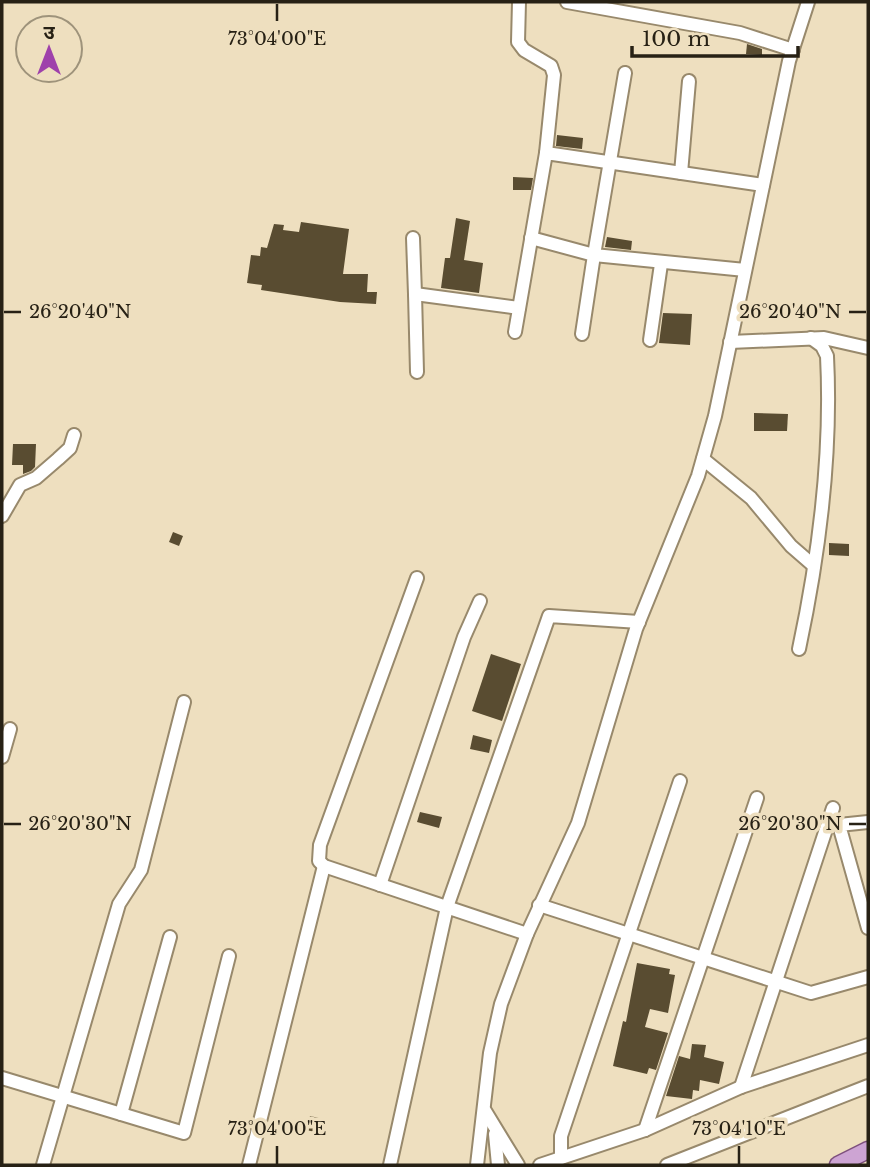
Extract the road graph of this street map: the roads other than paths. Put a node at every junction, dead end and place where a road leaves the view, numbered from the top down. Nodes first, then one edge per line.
1 (519, 2) edge
2 (567, 2) edge
3 (808, 2) edge
4 (793, 50) junction
5 (625, 73) dead end
6 (689, 81) dead end
7 (546, 153) junction
8 (610, 163) junction
9 (681, 173) junction
10 (763, 185) junction
11 (413, 238) dead end
12 (531, 239) junction
13 (594, 255) junction
14 (661, 264) junction
15 (745, 270) junction
16 (415, 294) junction
17 (519, 308) junction
18 (514, 332) dead end
19 (582, 334) dead end
20 (811, 338) junction
21 (650, 340) dead end
22 (730, 342) junction
23 (868, 348) edge
24 (417, 372) dead end
25 (74, 435) dead end
26 (703, 459) junction
27 (2, 516) edge
28 (814, 566) junction
29 (417, 578) dead end
30 (480, 601) dead end
31 (639, 622) junction
32 (799, 649) dead end
33 (184, 702) dead end
34 (10, 729) dead end
35 (2, 757) edge
36 (680, 781) dead end
37 (757, 798) dead end
38 (833, 807) dead end
39 (868, 822) edge
40 (324, 866) junction
41 (380, 885) junction
42 (540, 905) junction
43 (447, 907) junction
44 (868, 928) edge
45 (630, 933) junction
46 (527, 934) junction
47 (170, 937) dead end
48 (229, 956) dead end
49 (701, 957) junction
50 (868, 977) edge
51 (775, 981) junction
52 (868, 1045) edge
53 (2, 1078) edge
54 (868, 1086) edge
55 (741, 1087) junction
56 (62, 1096) junction
57 (485, 1111) junction
58 (121, 1114) junction
59 (493, 1124) junction
60 (645, 1130) junction
61 (868, 1150) edge
62 (561, 1158) junction
63 (843, 1164) edge
64 (43, 1165) edge
65 (249, 1165) edge
66 (390, 1165) edge
67 (477, 1165) edge
68 (498, 1165) edge
69 (518, 1165) edge
70 (540, 1165) edge
71 (667, 1165) edge

1 - 7 street
2 - 4 street
3 - 4 street
4 - 10 street
5 - 8 street
6 - 9 street
7 - 8 street
7 - 12 street
8 - 9 street
8 - 13 street
9 - 10 street
10 - 15 street
11 - 16 street
12 - 13 street
12 - 17 street
13 - 14 street
13 - 19 street
14 - 15 street
14 - 21 street
15 - 22 street
16 - 17 street
16 - 24 street
17 - 18 street
20 - 22 street
20 - 23 street
20 - 28 street
22 - 26 street
25 - 27 street
26 - 28 street
26 - 31 street
28 - 32 street
29 - 40 street
30 - 41 street
31 - 42 street
31 - 43 street
33 - 56 street
34 - 35 street
36 - 45 street
37 - 49 street
38 - 51 street
39 - 44 street
40 - 41 street
40 - 65 street
41 - 43 street
42 - 45 street
42 - 46 street
43 - 46 street
43 - 66 street
45 - 49 street
45 - 62 street
46 - 57 street
47 - 58 street
48 - 58 street
49 - 51 street
49 - 60 street
50 - 51 street
51 - 55 street
52 - 55 street
53 - 56 street
54 - 71 street
55 - 60 street
56 - 58 street
56 - 64 street
57 - 59 street
57 - 67 street
59 - 68 street
59 - 69 street
60 - 62 street
61 - 63 main road
62 - 70 street

